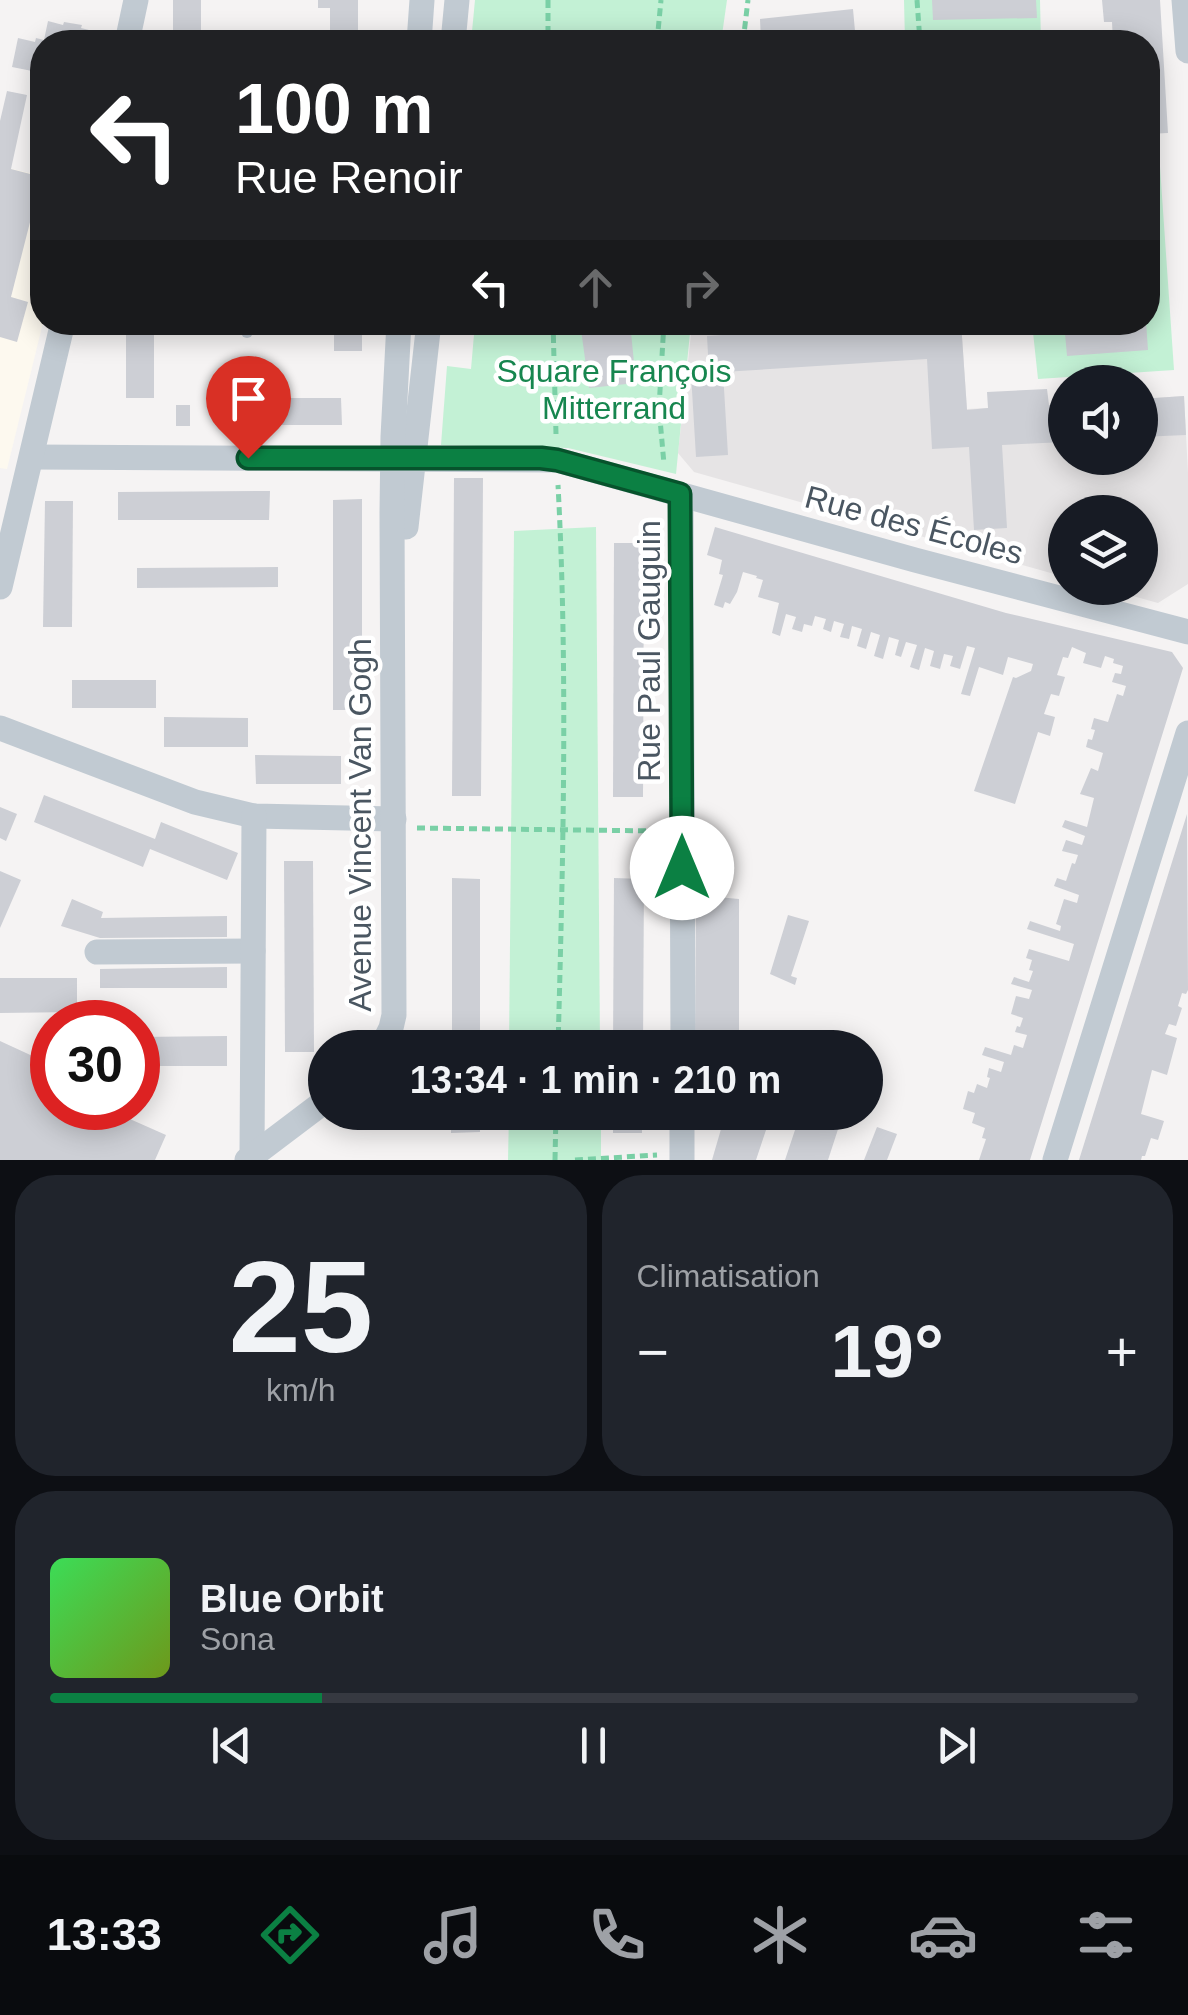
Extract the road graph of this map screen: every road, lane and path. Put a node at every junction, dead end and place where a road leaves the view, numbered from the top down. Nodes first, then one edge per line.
1 (136, 0) edge
2 (422, 0) edge
3 (456, 0) edge
4 (548, 0) edge
5 (661, 0) edge
6 (748, 0) edge
7 (917, 0) edge
8 (1184, 0) edge
9 (130, 30) edge
10 (419, 30) edge
11 (454, 30) edge
12 (548, 30) edge
13 (658, 30) edge
14 (744, 30) edge
15 (919, 30) edge
16 (1188, 51) edge
17 (60, 335) edge
18 (399, 335) edge
19 (427, 335) edge
20 (553, 335) edge
21 (663, 335) edge
22 (32, 457) junction
23 (403, 458) junction
24 (557, 460) junction
25 (680, 494) junction
26 (0, 587) edge
27 (1188, 632) edge
28 (0, 728) edge
29 (1188, 732) edge
30 (254, 816) junction
31 (394, 823) junction
32 (562, 830) junction
33 (682, 832) junction
34 (97, 952) dead end
35 (252, 952) junction
36 (390, 1030) edge
37 (558, 1030) edge
38 (683, 1030) edge
39 (308, 1114) edge
40 (556, 1130) edge
41 (682, 1130) edge
42 (682, 1157) edge
43 (250, 1158) edge
44 (555, 1160) edge
45 (575, 1160) edge
46 (1056, 1160) edge

1 - 9 street
2 - 10 street
3 - 11 street
4 - 12 path
5 - 13 path
6 - 14 path
7 - 15 path
8 - 16 street
17 - 22 street
18 - 23 street, Avenue Vincent Van Gogh
19 - 23 street, Avenue Vincent Van Gogh
20 - 24 path
21 - 25 path
22 - 23 street, Rue des Écoles
22 - 26 street
23 - 24 street, Rue des Écoles
23 - 31 street, Avenue Vincent Van Gogh
24 - 25 street, Rue des Écoles
24 - 32 path
25 - 27 street, Rue des Écoles
25 - 33 street, Rue Paul Gauguin
28 - 30 street
29 - 46 street
30 - 31 street
30 - 35 street
31 - 32 path
31 - 36 street, Avenue Vincent Van Gogh
32 - 33 path
32 - 37 path
33 - 38 street, Rue Paul Gauguin
34 - 35 street
35 - 43 street
39 - 43 street
40 - 44 path
41 - 42 street
42 - 45 path

